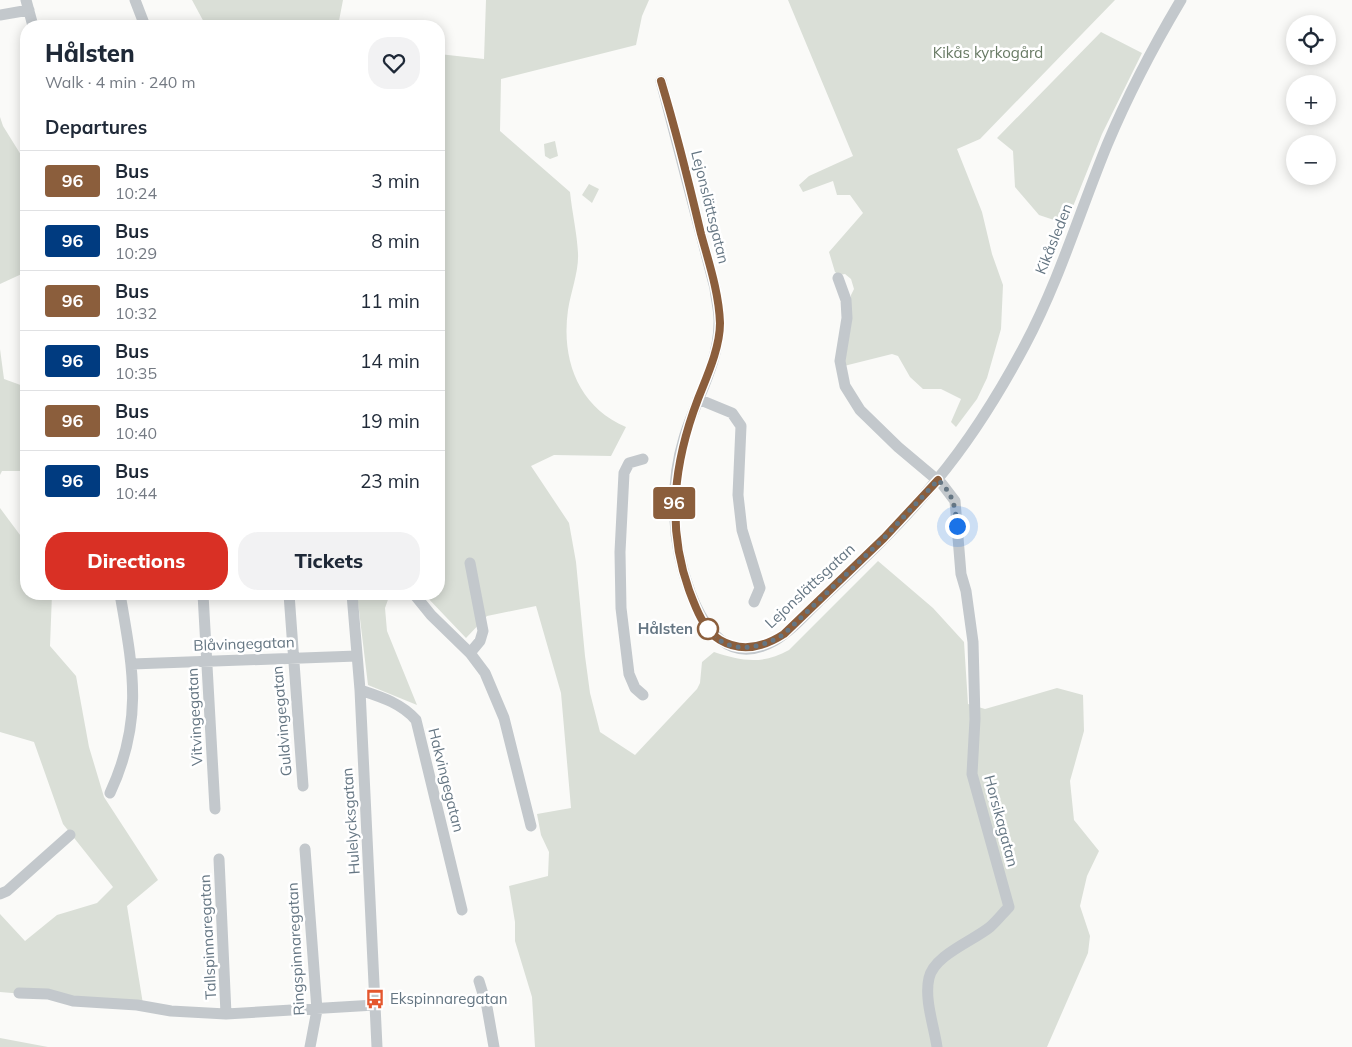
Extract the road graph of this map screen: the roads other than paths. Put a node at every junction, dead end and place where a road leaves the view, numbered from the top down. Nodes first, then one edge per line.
1 (135, 0) edge
2 (1180, 0) edge
3 (28, 5) edge
4 (0, 15) edge
5 (32, 20) edge
6 (143, 20) edge
7 (661, 81) dead end
8 (838, 278) dead end
9 (698, 399) junction
10 (643, 459) dead end
11 (938, 480) junction
12 (470, 563) dead end
13 (121, 600) edge
14 (203, 600) edge
15 (289, 600) edge
16 (352, 600) edge
17 (419, 600) edge
18 (754, 602) dead end
19 (470, 653) junction
20 (357, 656) junction
21 (292, 657) junction
22 (207, 660) junction
23 (132, 664) junction
24 (360, 690) junction
25 (643, 695) dead end
26 (302, 786) dead end
27 (110, 793) dead end
28 (215, 809) dead end
29 (531, 826) dead end
30 (70, 835) dead end
31 (305, 849) dead end
32 (219, 859) dead end
33 (0, 894) edge
34 (462, 910) dead end
35 (479, 981) dead end
36 (19, 993) dead end
37 (375, 1005) junction
38 (317, 1010) junction
39 (226, 1014) junction
40 (310, 1047) edge
41 (377, 1047) edge
42 (494, 1047) edge
43 (937, 1047) edge

1 - 6 street
2 - 11 street, Kikåsleden
3 - 4 street
3 - 5 street
7 - 9 street, Lejonslättsgatan
8 - 11 street
9 - 11 street, Lejonslättsgatan
9 - 18 street, Lejonslättsgatan
10 - 25 street
11 - 43 street, Horsikagatan
12 - 19 street
13 - 23 street
14 - 22 street, Vitvingegatan
15 - 21 street, Guldvingegatan
16 - 20 street, Hulelycksgatan
17 - 19 street
19 - 29 street
20 - 21 street, Blåvingegatan
20 - 24 street, Hulelycksgatan
21 - 22 street, Blåvingegatan
21 - 26 street, Guldvingegatan
22 - 23 street, Blåvingegatan
22 - 28 street, Vitvingegatan
23 - 27 street
24 - 34 street, Hakvingegatan
24 - 37 street, Hulelycksgatan
30 - 33 street
31 - 38 street, Ringspinnaregatan
32 - 39 street, Tallspinnaregatan
35 - 42 street
36 - 39 street
37 - 38 street
37 - 41 street, Hulelycksgatan
38 - 39 street
38 - 40 street, Ringspinnaregatan

